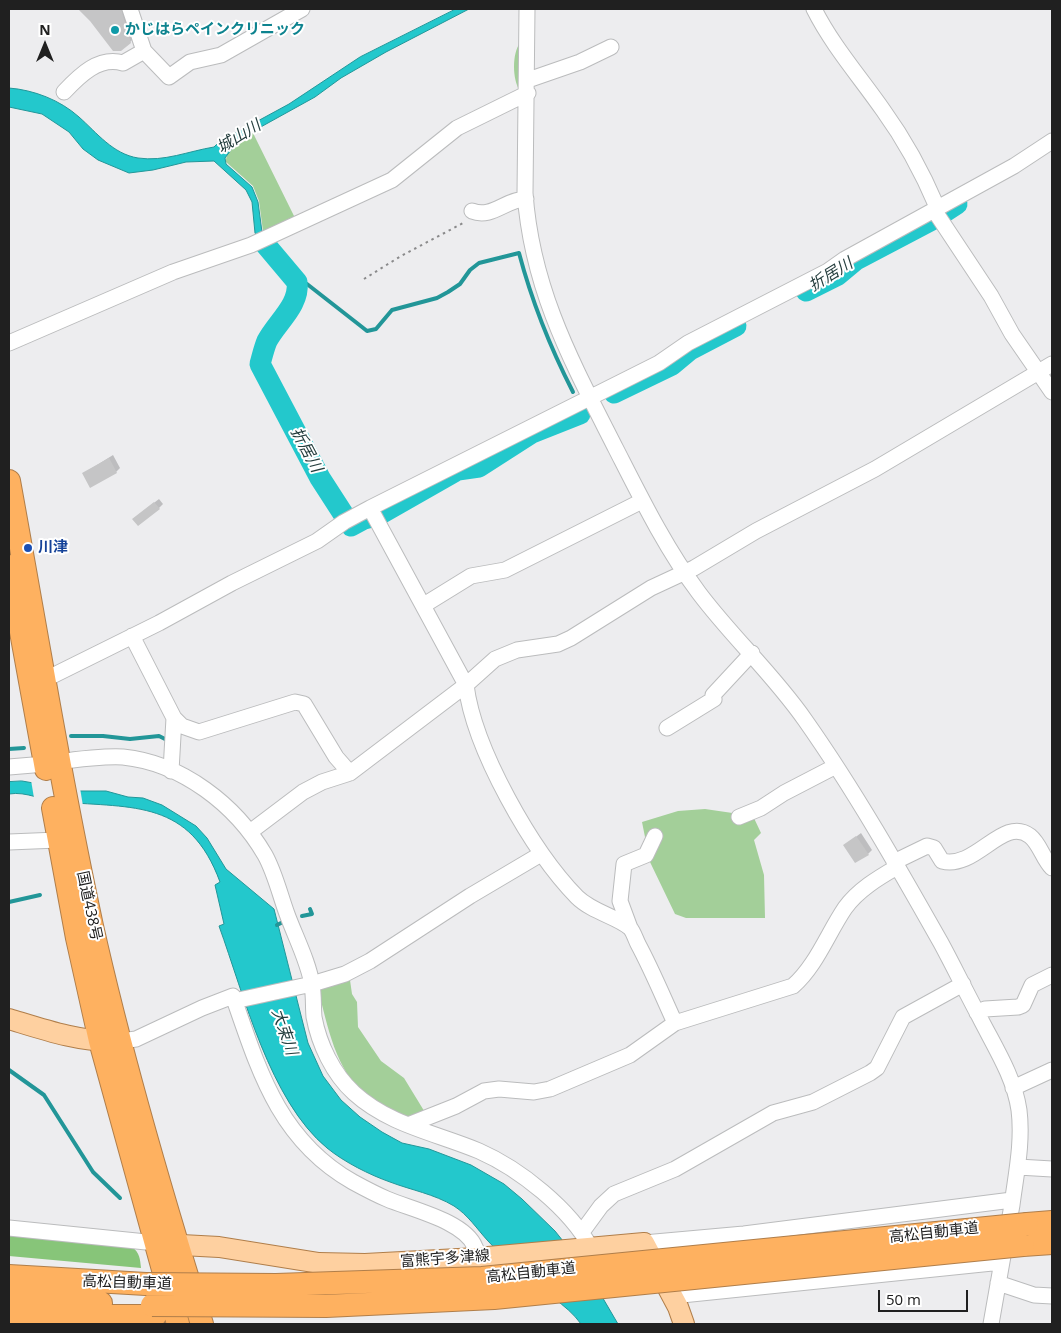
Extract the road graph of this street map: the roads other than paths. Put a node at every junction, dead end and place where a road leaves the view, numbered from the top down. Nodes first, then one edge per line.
1 (130, 9) edge
2 (302, 9) edge
3 (527, 9) edge
4 (814, 9) edge
5 (611, 47) dead end
6 (144, 51) junction
7 (528, 87) junction
8 (64, 92) dead end
9 (1052, 141) edge
10 (526, 199) junction
11 (937, 212) junction
12 (477, 213) road end
13 (9, 343) edge
14 (1052, 364) edge
15 (1039, 373) junction
16 (1052, 392) edge
17 (590, 398) junction
18 (9, 481) edge
19 (642, 501) junction
20 (373, 514) junction
21 (9, 566) edge
22 (684, 573) junction
23 (424, 605) junction
24 (132, 636) junction
25 (752, 653) junction
26 (38, 683) junction
27 (466, 686) junction
28 (174, 718) junction
29 (667, 728) dead end
30 (53, 765) junction
31 (836, 766) junction
32 (9, 767) edge
33 (170, 771) junction
34 (350, 773) junction
35 (739, 817) dead end
36 (250, 832) junction
37 (63, 836) junction
38 (655, 836) dead end
39 (9, 842) edge
40 (541, 854) junction
41 (896, 865) junction
42 (1052, 868) edge
43 (630, 928) junction
44 (1052, 975) edge
45 (963, 984) junction
46 (305, 985) junction
47 (236, 1000) junction
48 (977, 1013) junction
49 (9, 1019) edge
50 (675, 1023) junction
51 (110, 1041) junction
52 (1052, 1070) edge
53 (1013, 1088) junction
54 (408, 1125) junction
55 (1018, 1167) junction
56 (1052, 1169) edge
57 (1012, 1200) junction
58 (1052, 1222) edge
59 (9, 1228) edge
60 (1025, 1234) junction
61 (586, 1243) junction
62 (644, 1243) junction
63 (1052, 1243) edge
64 (166, 1244) junction
65 (482, 1257) junction
66 (1002, 1262) junction
67 (9, 1276) edge
68 (998, 1283) junction
69 (672, 1296) junction
70 (1052, 1296) edge
71 (9, 1298) edge
72 (151, 1302) junction
73 (9, 1316) edge
74 (178, 1324) edge
75 (202, 1324) edge
76 (684, 1324) edge
77 (991, 1324) edge

1 - 6 street
2 - 6 street
3 - 7 street
4 - 11 street
5 - 7 street
6 - 8 street
7 - 10 street
7 - 13 street
9 - 11 street
10 - 12 street
10 - 17 street
11 - 15 street
11 - 17 street
14 - 15 street
15 - 16 street
15 - 22 street
17 - 19 street
17 - 20 street
18 - 26 highway, 国道438号
19 - 22 street
19 - 23 street
20 - 23 street
20 - 24 street
21 - 26 highway, 国道438号
22 - 25 street
22 - 27 street
23 - 27 street
24 - 26 street
24 - 28 street
25 - 29 street
25 - 31 street
26 - 30 highway, 国道438号
27 - 34 street
27 - 40 street
28 - 33 street
28 - 34 street
30 - 32 street
30 - 33 street
30 - 37 highway, 国道438号
31 - 35 street
31 - 41 street
33 - 36 street
34 - 36 street
36 - 46 street
37 - 39 street
37 - 51 highway, 国道438号
38 - 43 street
40 - 43 street
40 - 46 street
41 - 42 street
41 - 45 street
41 - 50 street
43 - 50 street
44 - 48 street
45 - 48 street
45 - 61 street
46 - 47 street
46 - 54 street
47 - 51 street
47 - 65 street
48 - 53 street
49 - 51 main road
50 - 54 street
51 - 64 highway, 国道438号
52 - 53 street
53 - 55 street
54 - 61 street
55 - 56 street
55 - 57 street
57 - 62 street
57 - 66 street
58 - 60 highway, 高松自動車道
59 - 64 street
60 - 63 highway, 高松自動車道
60 - 72 highway, 高松自動車道, bridge
60 - 72 highway, 高松自動車道, bridge
61 - 62 main road, 富熊宇多津線
61 - 65 main road, 富熊宇多津線
62 - 69 main road
64 - 65 main road, 富熊宇多津線
64 - 74 highway, 国道438号
64 - 75 highway, 国道438号
66 - 68 street
66 - 69 street
67 - 72 highway, 高松自動車道
68 - 70 street
68 - 77 street
69 - 76 main road
71 - 72 highway, 高松自動車道
72 - 73 highway

